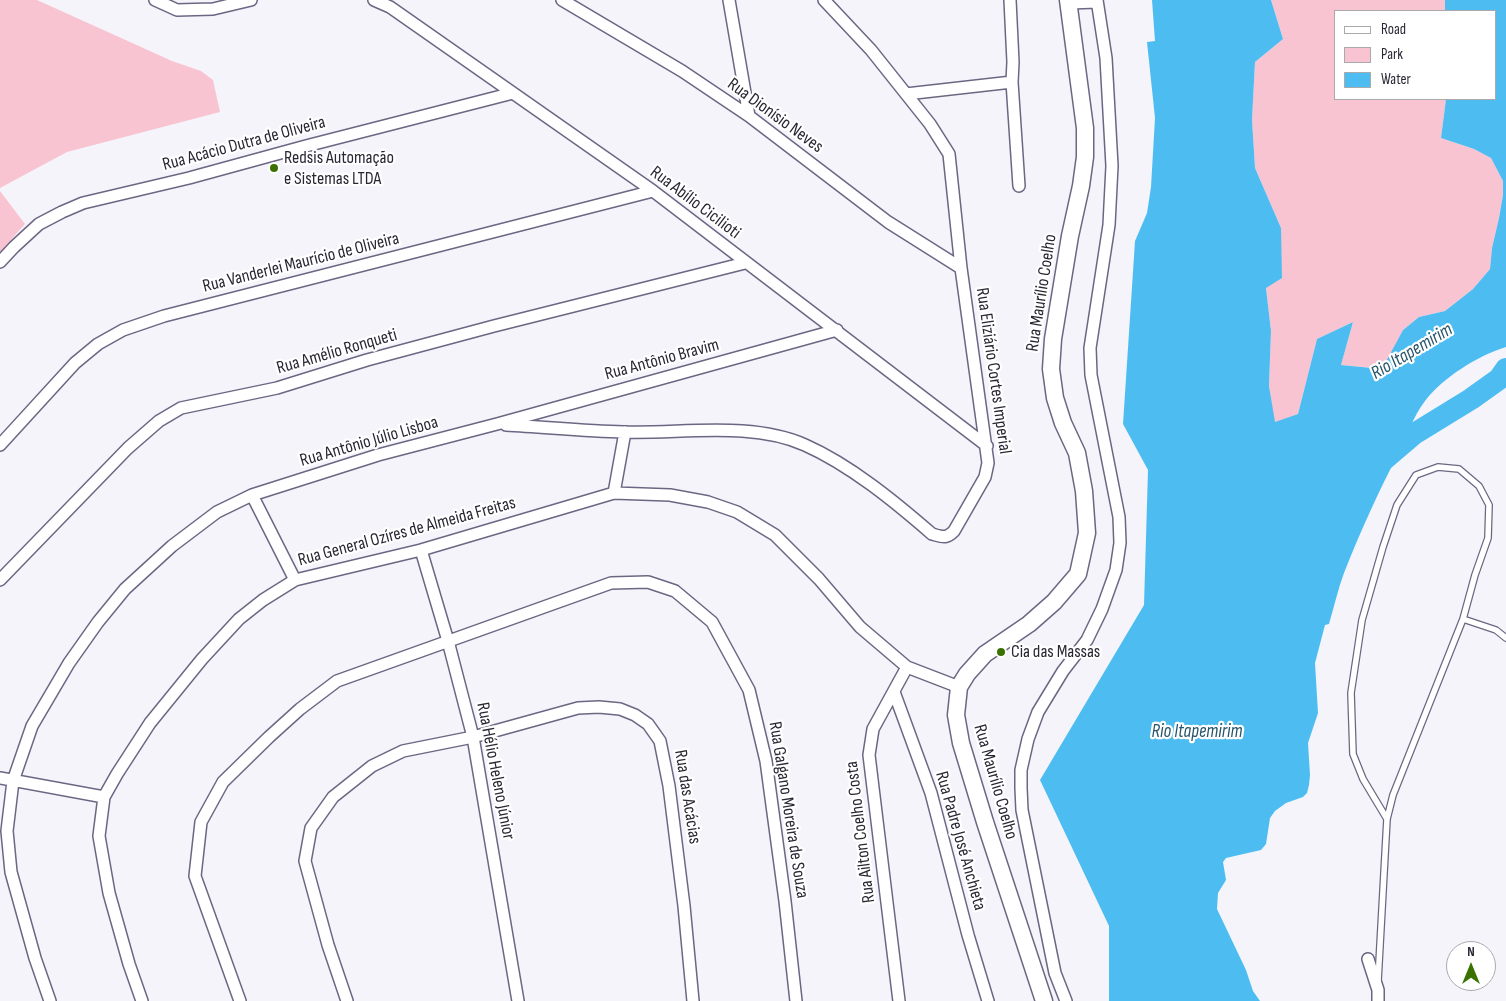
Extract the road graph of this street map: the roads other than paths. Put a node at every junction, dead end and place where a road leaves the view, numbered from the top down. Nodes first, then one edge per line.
1 (155, 0) edge
2 (251, 0) edge
3 (374, 0) edge
4 (562, 0) edge
5 (729, 0) edge
6 (1010, 0) edge
7 (1097, 1) edge
8 (1069, 2) edge
9 (829, 3) edge
10 (1012, 82) junction
11 (513, 93) junction
12 (906, 94) junction
13 (749, 116) junction
14 (1019, 186) dead end
15 (653, 191) junction
16 (0, 262) edge
17 (745, 262) junction
18 (961, 268) junction
19 (837, 330) junction
20 (496, 424) junction
21 (625, 432) junction
22 (0, 445) edge
23 (987, 446) junction
24 (614, 493) junction
25 (252, 496) junction
26 (421, 550) junction
27 (0, 580) edge
28 (295, 580) junction
29 (1463, 619) junction
30 (1506, 638) edge
31 (448, 641) junction
32 (907, 667) junction
33 (959, 687) junction
34 (894, 692) junction
35 (473, 737) junction
36 (0, 778) edge
37 (13, 781) junction
38 (104, 797) junction
39 (1387, 819) junction
40 (1368, 959) dead end
41 (1378, 995) edge
42 (50, 1001) edge
43 (142, 1001) edge
44 (240, 1001) edge
45 (347, 1001) edge
46 (518, 1001) edge
47 (693, 1001) edge
48 (796, 1001) edge
49 (899, 1001) edge
50 (988, 1001) edge
51 (1044, 1001) edge
52 (1066, 1001) edge

1 - 2 street
3 - 11 street, Rua Abílio Cicilioti
4 - 13 street, Rua Dionísio Neves
5 - 13 street
6 - 10 street
7 - 8 street
7 - 52 street
8 - 33 main road, Rua Maurílio Coelho
9 - 12 street, Rua Eliziário Cortes Imperial
10 - 12 street
10 - 14 street
11 - 15 street, Rua Abílio Cicilioti
11 - 16 street, Rua Acácio Dutra de Oliveira
12 - 18 street, Rua Eliziário Cortes Imperial
13 - 18 street, Rua Dionísio Neves
15 - 17 street, Rua Abílio Cicilioti
15 - 22 street, Rua Vanderlei Maurício de Oliveira
17 - 19 street, Rua Abílio Cicilioti
17 - 27 street, Rua Amélio Ronqueti
18 - 23 street, Rua Eliziário Cortes Imperial
19 - 20 street, Rua Antônio Bravim
19 - 23 street, Rua Abílio Cicilioti
20 - 21 street, Rua Eliziário Cortes Imperial
20 - 25 street, Rua Antônio Júlio Lisboa
21 - 23 street, Rua Eliziário Cortes Imperial
21 - 24 street
24 - 26 street, Rua General Ozíres de Almeida Freitas
24 - 32 street, Rua General Ozíres de Almeida Freitas
25 - 28 street
25 - 37 street, Rua Antônio Júlio Lisboa
26 - 28 street, Rua General Ozíres de Almeida Freitas
26 - 31 street, Rua Hélio Heleno Júnior
28 - 38 street, Rua General Ozíres de Almeida Freitas
29 - 30 lane
29 - 39 lane
29 - 39 lane
31 - 35 street, Rua Hélio Heleno Júnior
31 - 44 street, Rua Galgano Moreira de Souza
31 - 48 street, Rua Galgano Moreira de Souza
32 - 33 street, Rua General Ozíres de Almeida Freitas
32 - 34 street, Rua Ailton Coelho Costa
33 - 51 main road, Rua Maurílio Coelho
34 - 49 street, Rua Ailton Coelho Costa
34 - 50 street, Rua Padre José Anchieta
35 - 45 street, Rua das Acácias
35 - 46 street, Rua Hélio Heleno Júnior
35 - 47 street, Rua das Acácias
36 - 37 street
37 - 38 street
37 - 42 street, Rua Antônio Júlio Lisboa
38 - 43 street, Rua General Ozíres de Almeida Freitas
39 - 41 lane
40 - 41 street

